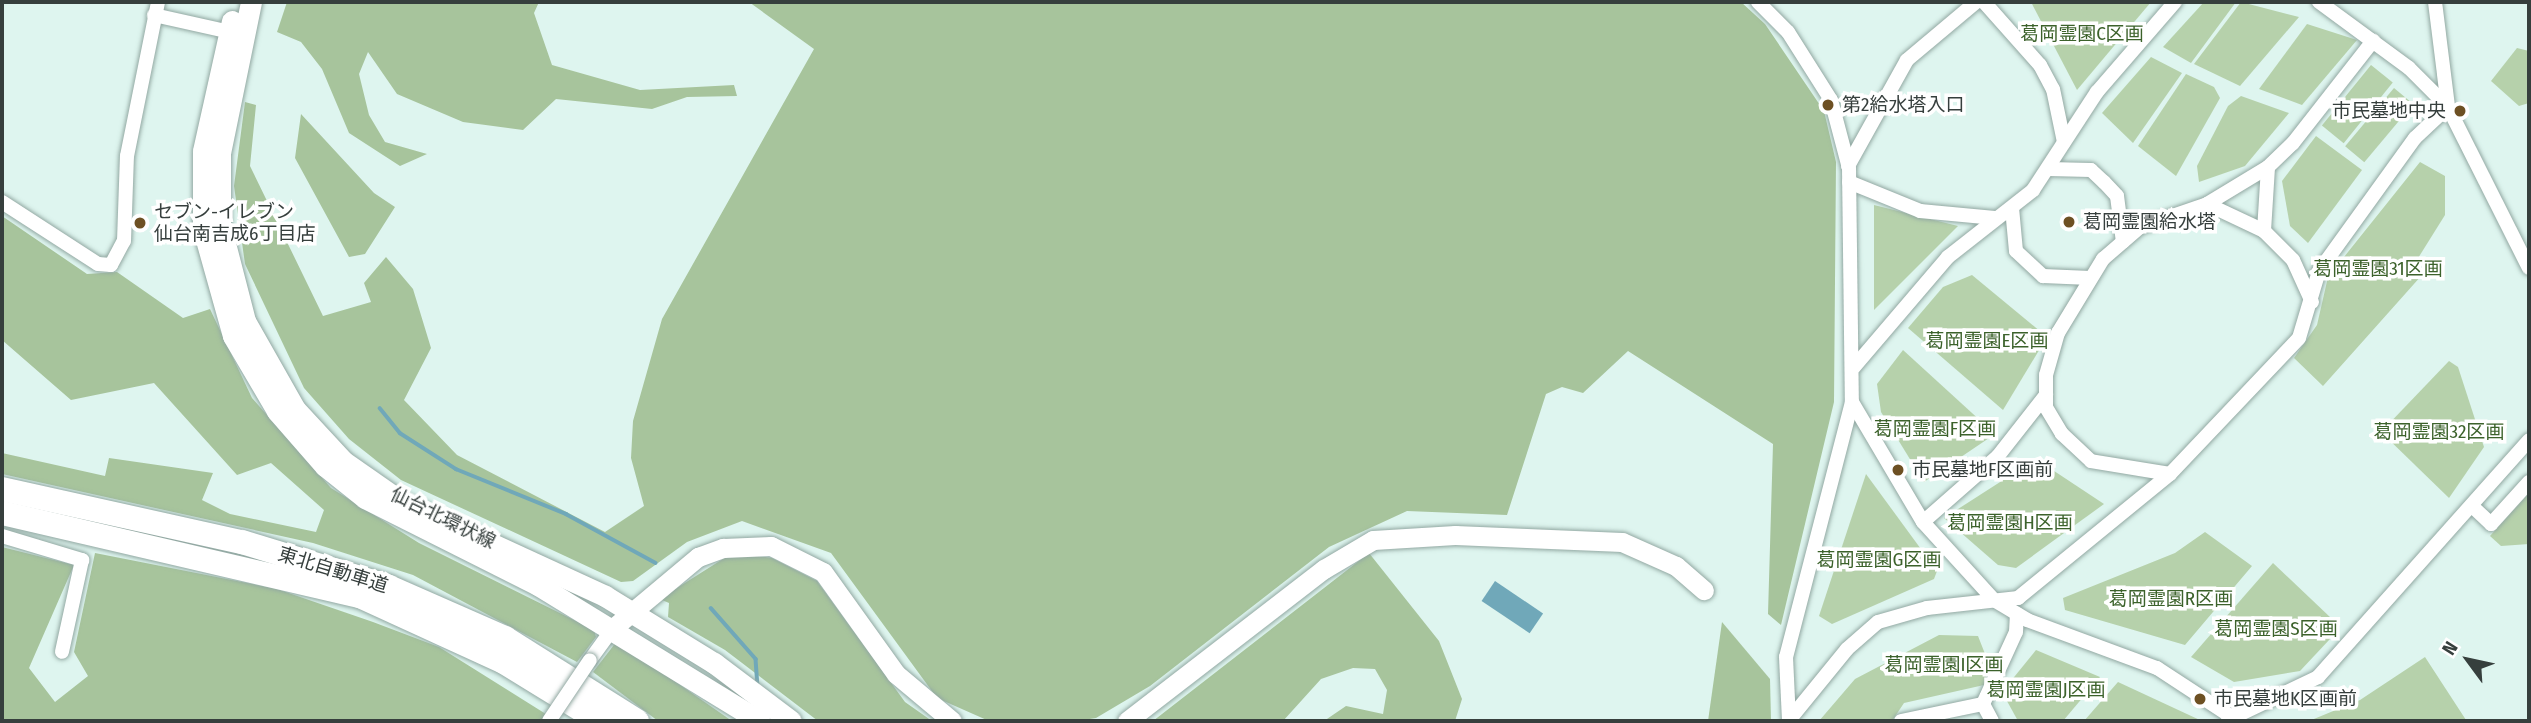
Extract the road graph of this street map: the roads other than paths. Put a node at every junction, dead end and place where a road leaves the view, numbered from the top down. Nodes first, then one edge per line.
1 (237, 2) edge
2 (251, 2) edge
3 (1758, 2) edge
4 (1976, 2) edge
5 (1984, 2) edge
6 (2175, 2) edge
7 (2319, 2) edge
8 (2435, 2) edge
9 (156, 8) edge
10 (229, 32) junction
11 (2373, 41) junction
12 (2448, 107) junction
13 (2064, 142) junction
14 (1848, 166) junction
15 (2268, 167) junction
16 (2048, 169) junction
17 (1849, 182) junction
18 (2, 202) edge
19 (2207, 204) junction
20 (2012, 208) junction
21 (1995, 218) junction
22 (2264, 231) junction
23 (2123, 242) junction
24 (2529, 268) edge
25 (2090, 278) junction
26 (2312, 302) junction
27 (1854, 367) junction
28 (2046, 396) junction
29 (1852, 402) junction
30 (2529, 440) edge
31 (2170, 474) junction
32 (2529, 482) edge
33 (2, 489) edge
34 (2473, 507) junction
35 (2, 513) edge
36 (1923, 522) junction
37 (2, 536) edge
38 (1704, 590) dead end
39 (1994, 600) junction
40 (629, 611) junction
41 (2017, 614) junction
42 (613, 628) junction
43 (62, 652) dead end
44 (1983, 704) junction
45 (788, 719) edge
46 (2232, 719) edge
47 (1789, 720) edge
48 (549, 721) edge
49 (600, 721) edge
50 (638, 721) edge
51 (760, 721) edge
52 (952, 721) edge
53 (1127, 721) edge
54 (1901, 721) edge
55 (1992, 721) edge

1 - 10 main road, 仙台北環状線
2 - 40 main road, 仙台北環状線
3 - 14 street
4 - 14 street
5 - 13 street
6 - 13 street
7 - 11 street
8 - 12 street
9 - 10 street
9 - 18 street
10 - 42 main road, 仙台北環状線
11 - 12 street
11 - 15 street
12 - 24 street
12 - 26 street
13 - 16 street
14 - 17 street
15 - 19 street
15 - 22 street
16 - 20 street
16 - 23 street
17 - 21 street
17 - 27 street
19 - 22 street
19 - 23 street
20 - 21 street
20 - 25 street
21 - 27 street
22 - 26 street
23 - 25 street
25 - 28 street
26 - 31 street
27 - 29 street
28 - 31 street
28 - 36 street
29 - 36 street
29 - 47 street
30 - 34 street
31 - 39 street
32 - 34 street
33 - 50 highway, 東北自動車道
34 - 46 street
35 - 49 highway, 東北自動車道
36 - 39 street
37 - 43 street
38 - 53 street
39 - 41 street
39 - 47 street
40 - 42 street
40 - 45 main road, 仙台北環状線
40 - 52 street
41 - 44 street
41 - 46 street
42 - 48 street, bridge
42 - 51 main road, 仙台北環状線
44 - 54 street
44 - 55 street

